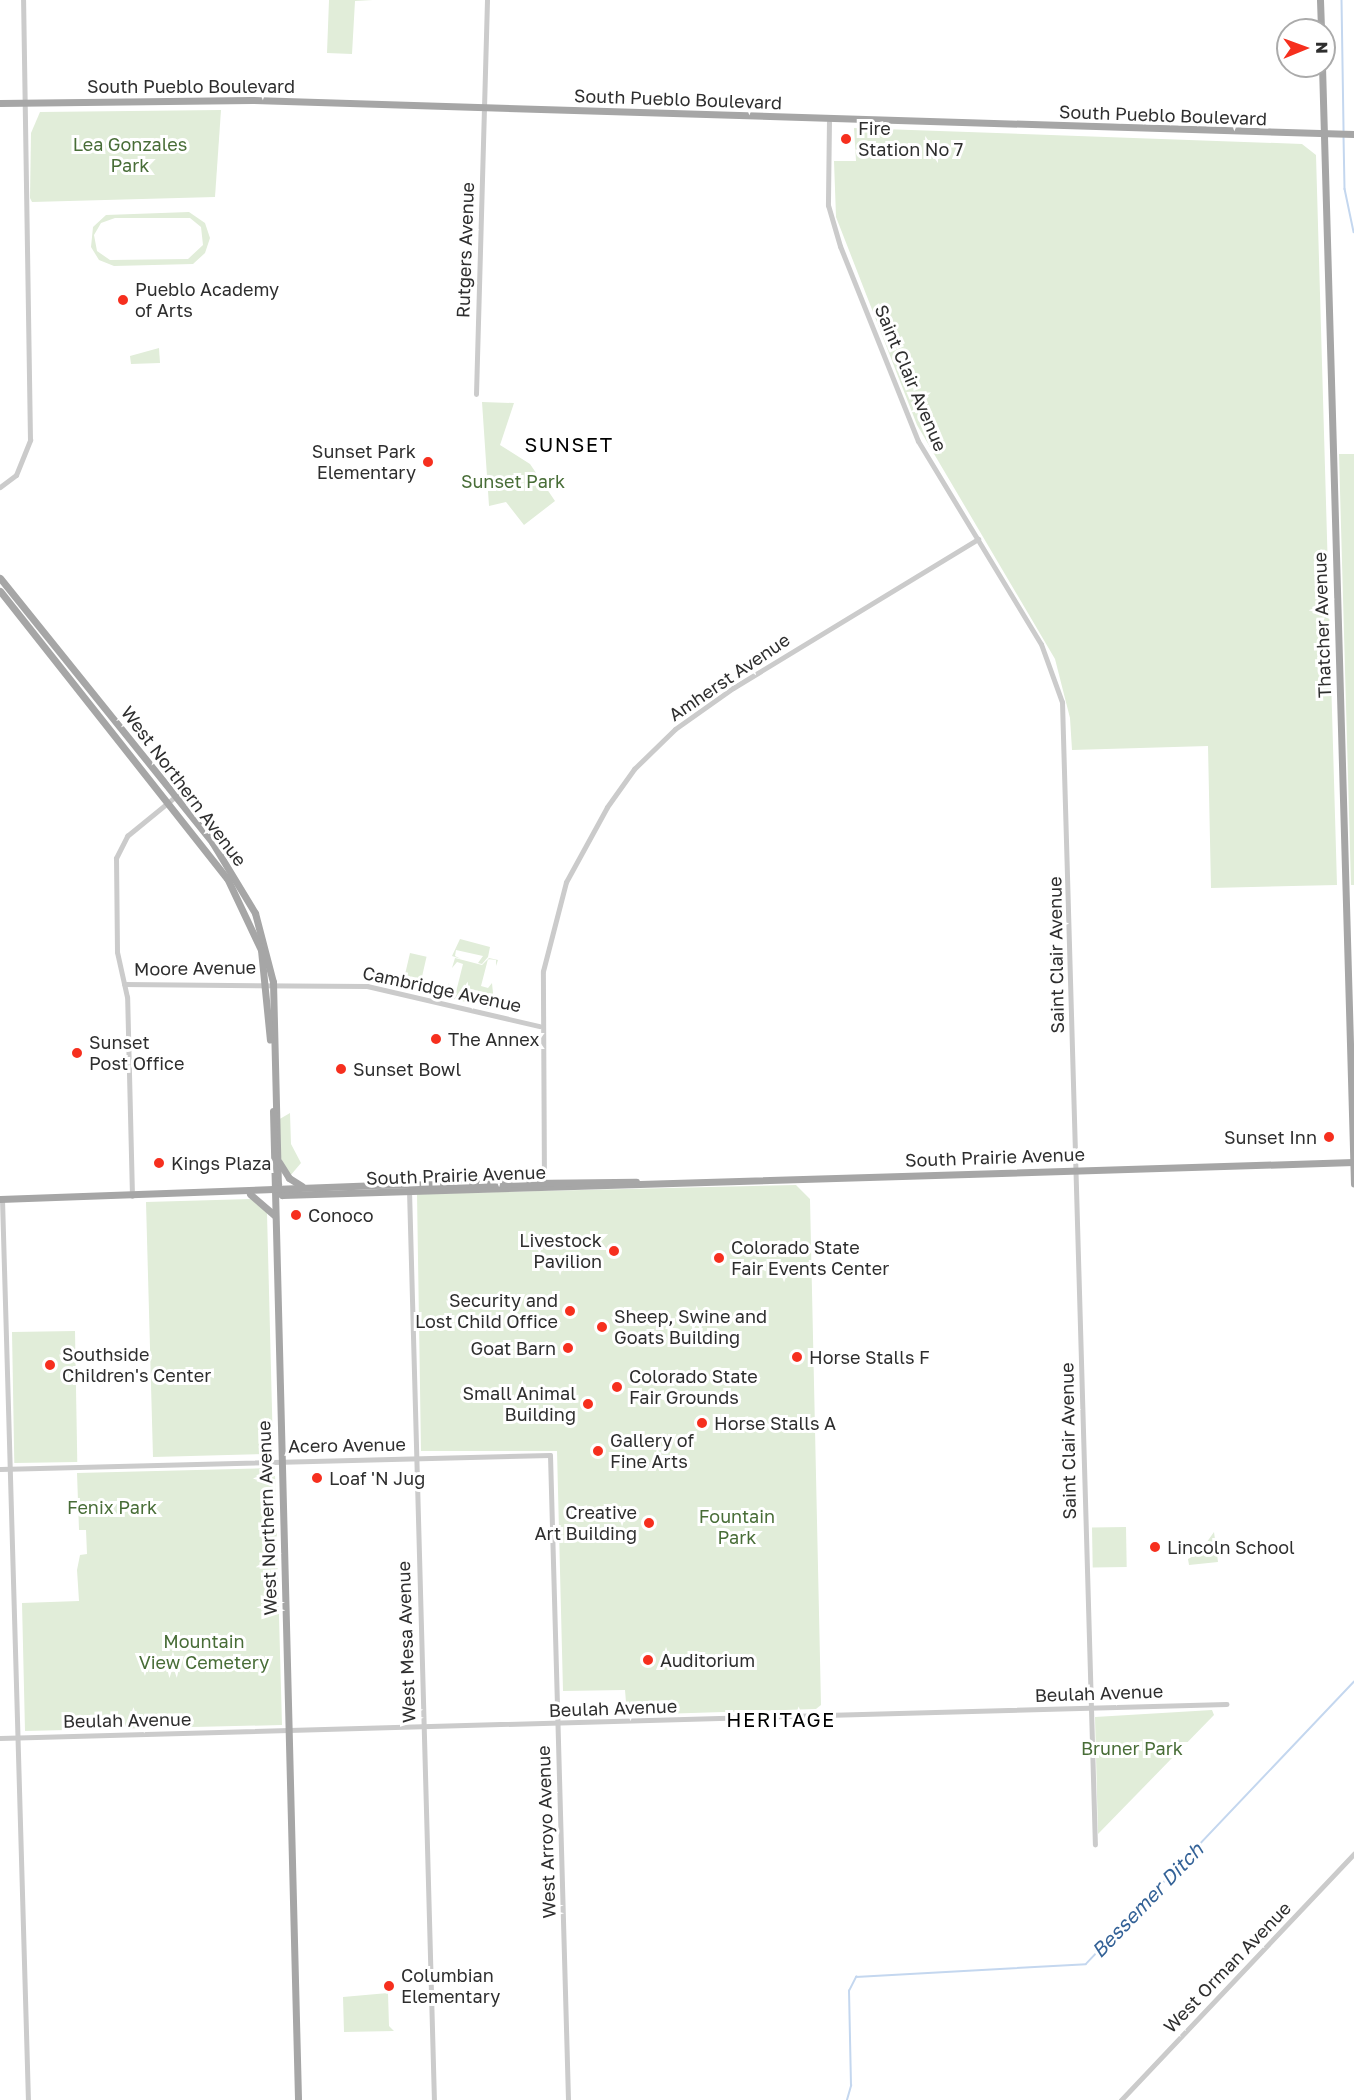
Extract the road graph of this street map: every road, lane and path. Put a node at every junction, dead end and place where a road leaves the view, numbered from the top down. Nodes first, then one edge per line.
1 (23, 0) edge
2 (487, 0) edge
3 (1320, 0) edge
4 (1321, 18) edge
5 (1322, 78) edge
6 (24, 102) junction
7 (0, 103) edge
8 (484, 107) junction
9 (829, 119) junction
10 (1352, 134) edge
11 (1324, 135) junction
12 (476, 394) dead end
13 (0, 487) edge
14 (978, 539) junction
15 (0, 578) edge
16 (0, 591) edge
17 (173, 798) junction
18 (1345, 891) junction
19 (1354, 891) edge
20 (269, 982) junction
21 (124, 984) junction
22 (539, 1026) junction
23 (273, 1111) junction
24 (277, 1157) junction
25 (1354, 1162) edge
26 (1076, 1170) junction
27 (544, 1184) junction
28 (1354, 1184) edge
29 (307, 1187) junction
30 (409, 1188) junction
31 (276, 1190) junction
32 (248, 1192) junction
33 (132, 1196) junction
34 (1, 1199) edge
35 (274, 1215) junction
36 (550, 1455) joint
37 (416, 1459) junction
38 (280, 1462) junction
39 (11, 1468) junction
40 (0, 1469) edge
41 (1227, 1704) dead end
42 (1091, 1709) junction
43 (558, 1724) junction
44 (423, 1728) junction
45 (288, 1731) junction
46 (18, 1737) junction
47 (0, 1738) edge
48 (1095, 1845) dead end
49 (1354, 1854) edge
50 (28, 2100) edge
51 (298, 2100) edge
52 (434, 2100) edge
53 (568, 2100) edge
54 (1121, 2100) edge

1 - 6 street
2 - 8 street, Rutgers Avenue
3 - 4 main road
5 - 11 main road, Thatcher Avenue
6 - 7 main road, South Pueblo Boulevard
6 - 8 main road, South Pueblo Boulevard
6 - 13 street
8 - 9 main road, South Pueblo Boulevard
8 - 12 street, Rutgers Avenue
9 - 11 main road, South Pueblo Boulevard
9 - 14 street, Saint Clair Avenue
10 - 11 main road, South Pueblo Boulevard
11 - 18 main road, Thatcher Avenue
14 - 22 street, Amherst Avenue
14 - 26 street, Saint Clair Avenue
15 - 17 main road, West Northern Avenue
16 - 17 main road, West Northern Avenue
17 - 20 main road, West Northern Avenue
17 - 21 street
18 - 19 street
18 - 25 main road, Thatcher Avenue
20 - 21 street, Moore Avenue
20 - 22 street, Cambridge Avenue
20 - 23 main road, West Northern Avenue
21 - 33 street
22 - 27 street, Amherst Avenue
23 - 24 main road, West Northern Avenue
23 - 31 main road, West Northern Avenue
24 - 29 main road
24 - 31 main road, West Northern Avenue
25 - 26 main road, South Prairie Avenue
25 - 28 main road, Thatcher Avenue
26 - 27 main road, South Prairie Avenue
26 - 42 street, Saint Clair Avenue
27 - 30 main road, South Prairie Avenue
29 - 30 main road, South Prairie Avenue
29 - 31 main road, South Prairie Avenue
30 - 31 main road, South Prairie Avenue
30 - 37 street, West Mesa Avenue
31 - 32 main road, South Prairie Avenue
31 - 35 main road, West Northern Avenue
32 - 33 main road, South Prairie Avenue
32 - 35 main road
33 - 34 main road, South Prairie Avenue
34 - 39 street
35 - 38 main road, West Northern Avenue
36 - 37 street, Acero Avenue
36 - 43 street, West Arroyo Avenue
37 - 38 street, Acero Avenue
37 - 44 street, West Mesa Avenue
38 - 39 street, Acero Avenue
38 - 45 main road, West Northern Avenue
39 - 40 street, Acero Avenue
39 - 46 street
41 - 42 street, Beulah Avenue
42 - 43 street, Beulah Avenue
42 - 48 street, Saint Clair Avenue
43 - 44 street, Beulah Avenue
43 - 53 street, West Arroyo Avenue
44 - 45 street, Beulah Avenue
44 - 52 street, West Mesa Avenue
45 - 46 street, Beulah Avenue
45 - 51 main road, West Northern Avenue
46 - 47 street, Beulah Avenue
46 - 50 street
49 - 54 street, West Orman Avenue

